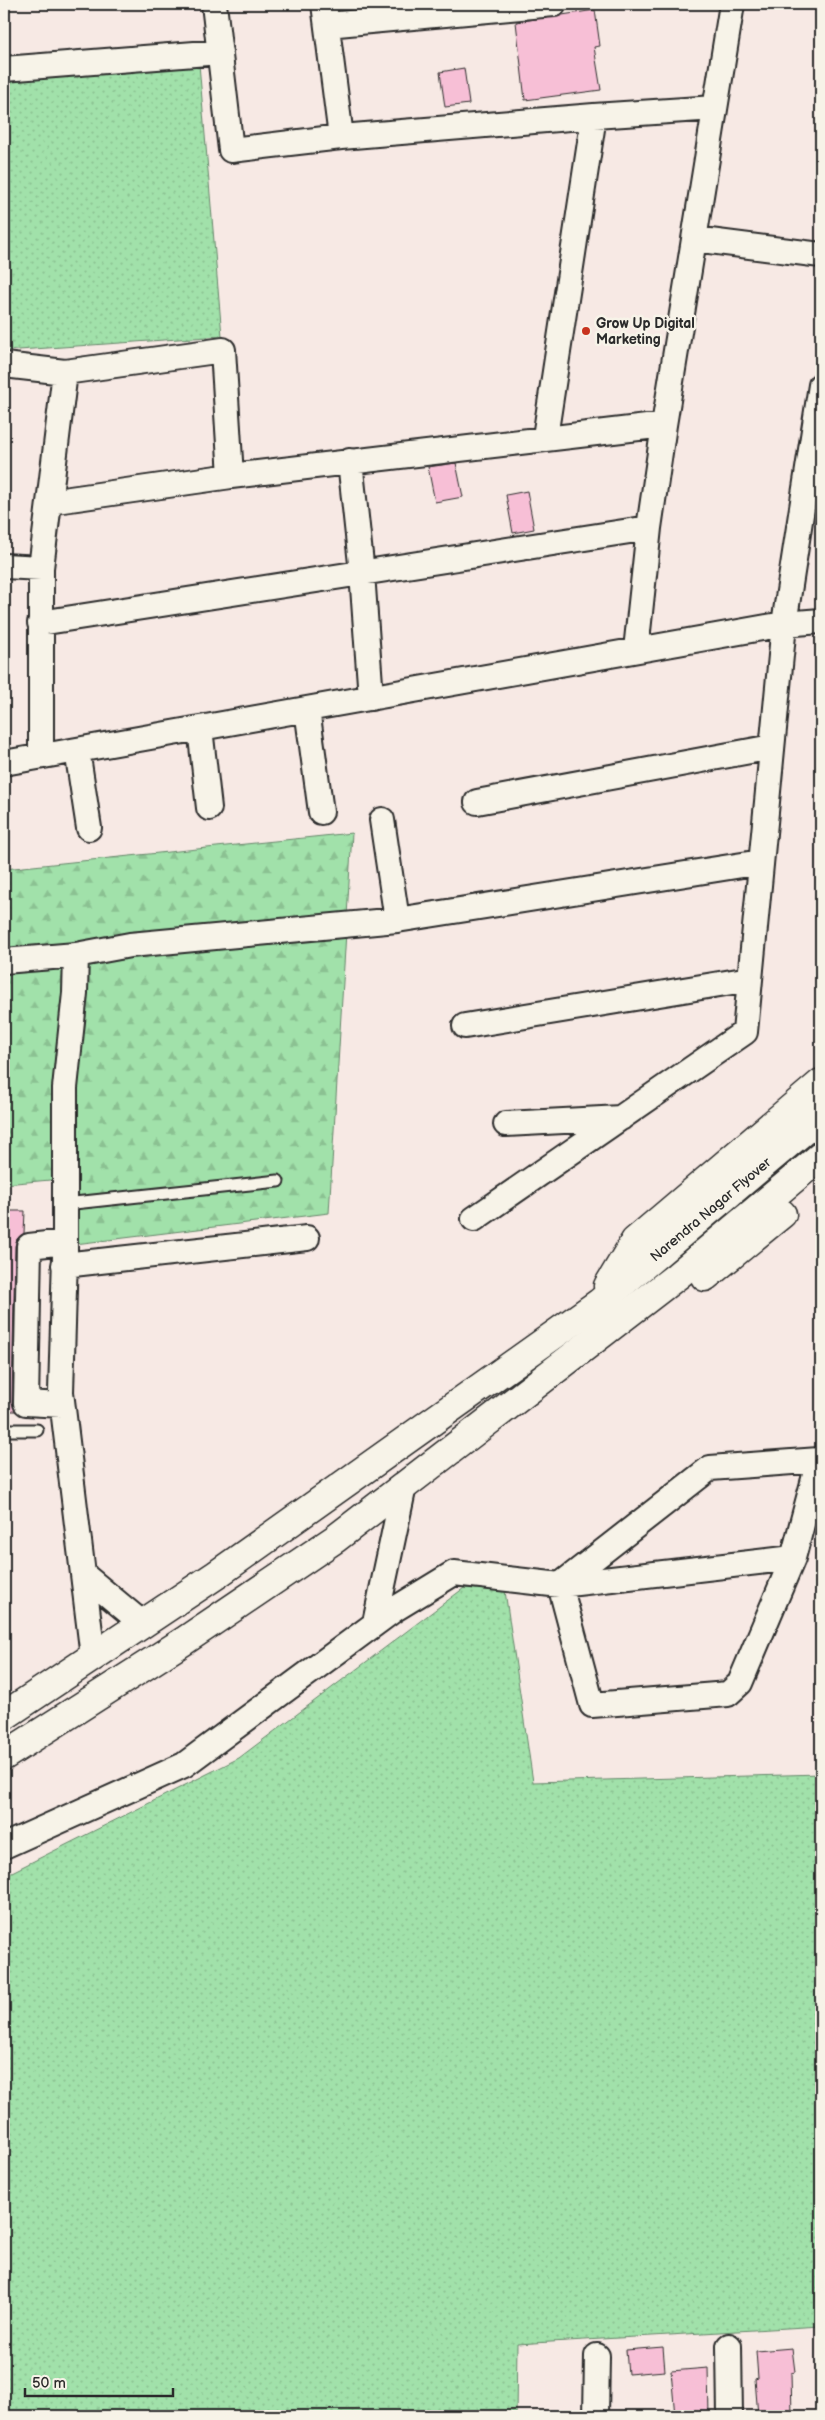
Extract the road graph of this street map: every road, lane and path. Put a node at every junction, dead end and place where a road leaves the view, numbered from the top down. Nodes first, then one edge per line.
1 (214, 4) edge
2 (554, 4) edge
3 (732, 4) edge
4 (325, 14) edge
5 (220, 52) junction
6 (4, 69) edge
7 (715, 108) junction
8 (594, 116) junction
9 (341, 138) junction
10 (694, 239) junction
11 (821, 256) edge
12 (4, 365) edge
13 (65, 372) junction
14 (821, 385) edge
15 (664, 425) junction
16 (545, 437) junction
17 (350, 461) junction
18 (231, 476) junction
19 (49, 502) junction
20 (649, 528) junction
21 (4, 566) edge
22 (41, 568) junction
23 (362, 573) junction
24 (821, 621) edge
25 (40, 623) junction
26 (784, 624) junction
27 (636, 650) junction
28 (371, 698) junction
29 (307, 709) junction
30 (200, 728) junction
31 (772, 747) junction
32 (77, 750) junction
33 (41, 756) junction
34 (4, 763) edge
35 (477, 802) dead end
36 (209, 808) dead end
37 (321, 812) dead end
38 (382, 820) dead end
39 (89, 828) dead end
40 (761, 862) junction
41 (397, 920) junction
42 (76, 955) junction
43 (4, 961) edge
44 (750, 979) junction
45 (465, 1026) dead end
46 (821, 1083) edge
47 (821, 1116) edge
48 (621, 1118) junction
49 (506, 1124) dead end
50 (821, 1156) edge
51 (278, 1181) dead end
52 (821, 1181) edge
53 (64, 1204) junction
54 (474, 1219) dead end
55 (307, 1238) dead end
56 (65, 1242) junction
57 (64, 1265) junction
58 (599, 1303) junction
59 (629, 1314) junction
60 (62, 1405) junction
61 (4, 1430) edge
62 (37, 1430) dead end
63 (820, 1459) edge
64 (404, 1486) junction
65 (793, 1558) junction
66 (84, 1574) junction
67 (560, 1585) junction
68 (376, 1623) junction
69 (143, 1624) junction
70 (93, 1657) junction
71 (4, 1716) edge
72 (4, 1756) edge
73 (4, 1846) edge
74 (729, 2346) dead end
75 (596, 2356) dead end
76 (596, 2416) edge
77 (730, 2416) edge

1 - 5 street
2 - 4 street
3 - 7 street
4 - 9 street
5 - 6 street
5 - 9 street
7 - 8 street
7 - 10 street
8 - 9 street
8 - 16 street
10 - 11 street
10 - 15 street
12 - 13 street
13 - 18 street
13 - 19 street
14 - 26 street
15 - 16 street
15 - 20 street
16 - 17 street
17 - 18 street
17 - 23 street
18 - 19 street
19 - 22 street
20 - 23 street
20 - 27 street
21 - 22 street
22 - 25 street
23 - 25 street
23 - 28 street
24 - 26 street
25 - 33 street
26 - 27 street
26 - 31 street
27 - 28 street
28 - 29 street
29 - 30 street
29 - 37 street
30 - 32 street
30 - 36 street
31 - 35 street
31 - 40 street
32 - 33 street
32 - 39 street
33 - 34 street
38 - 41 street
40 - 41 street
40 - 44 street
41 - 42 street
42 - 43 street
42 - 53 street
44 - 45 street
44 - 48 street
46 - 58 main road
47 - 58 main road, Narendra Nagar Flyover
48 - 49 street
48 - 54 street
50 - 59 main road, Narendra Nagar Flyover
51 - 53 lane
52 - 59 main road
53 - 56 street
55 - 57 street
56 - 57 street
56 - 60 street
57 - 60 street
58 - 69 main road, Narendra Nagar Flyover
59 - 64 main road, Narendra Nagar Flyover
60 - 66 street
61 - 62 lane
63 - 65 street
63 - 67 street
64 - 68 street
64 - 72 main road, Narendra Nagar Flyover
65 - 67 street
65 - 67 street
66 - 69 street
66 - 70 street
67 - 68 street
68 - 73 street
69 - 70 main road, Narendra Nagar Flyover
70 - 71 main road, Narendra Nagar Flyover
74 - 77 street
75 - 76 street

